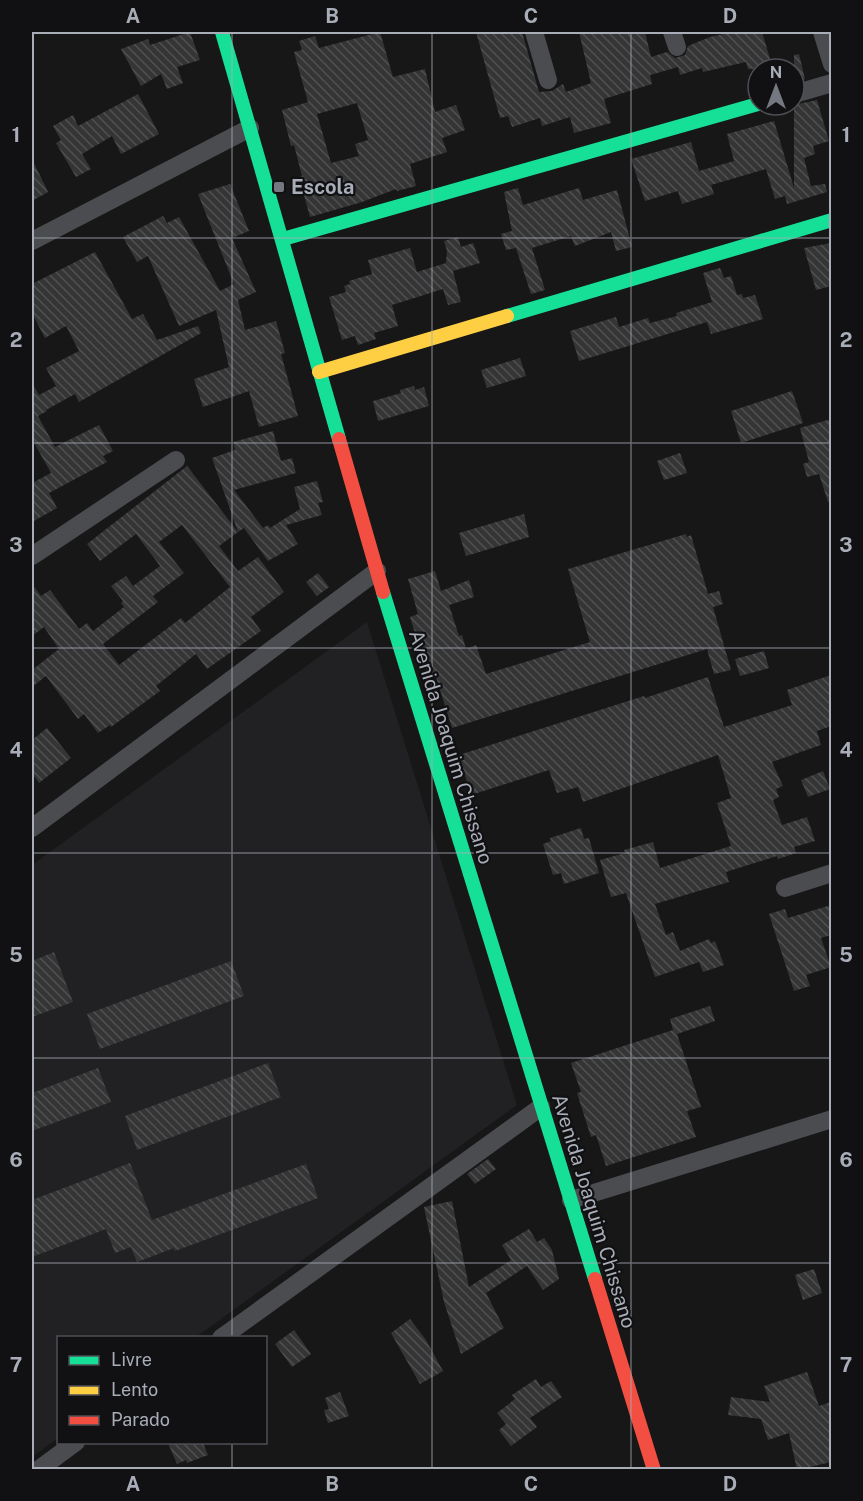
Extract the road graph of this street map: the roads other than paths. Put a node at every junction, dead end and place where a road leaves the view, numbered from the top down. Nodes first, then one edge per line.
1 (222, 32) edge
2 (534, 32) edge
3 (822, 32) edge
4 (831, 64) edge
5 (548, 80) dead end
6 (831, 83) edge
7 (806, 90) edge
8 (746, 107) edge
9 (250, 128) junction
10 (831, 220) edge
11 (283, 239) junction
12 (32, 241) edge
13 (319, 372) junction
14 (176, 460) dead end
15 (32, 556) edge
16 (377, 571) junction
17 (32, 828) edge
18 (831, 873) edge
19 (786, 888) dead end
20 (541, 1107) junction
21 (831, 1119) edge
22 (571, 1200) junction
23 (224, 1336) edge
24 (75, 1444) edge
25 (38, 1470) edge
26 (654, 1470) edge

1 - 9 street, Avenida Joaquim Chissano
2 - 5 street
3 - 4 street
6 - 7 street
8 - 11 street
9 - 11 street, Avenida Joaquim Chissano
9 - 12 street
10 - 13 street
11 - 13 street, Avenida Joaquim Chissano
13 - 16 street, Avenida Joaquim Chissano
14 - 15 street
16 - 17 street
16 - 20 street, Avenida Joaquim Chissano
18 - 19 street
20 - 22 street, Avenida Joaquim Chissano
20 - 23 street
21 - 22 street
22 - 26 street, Avenida Joaquim Chissano
24 - 25 street

